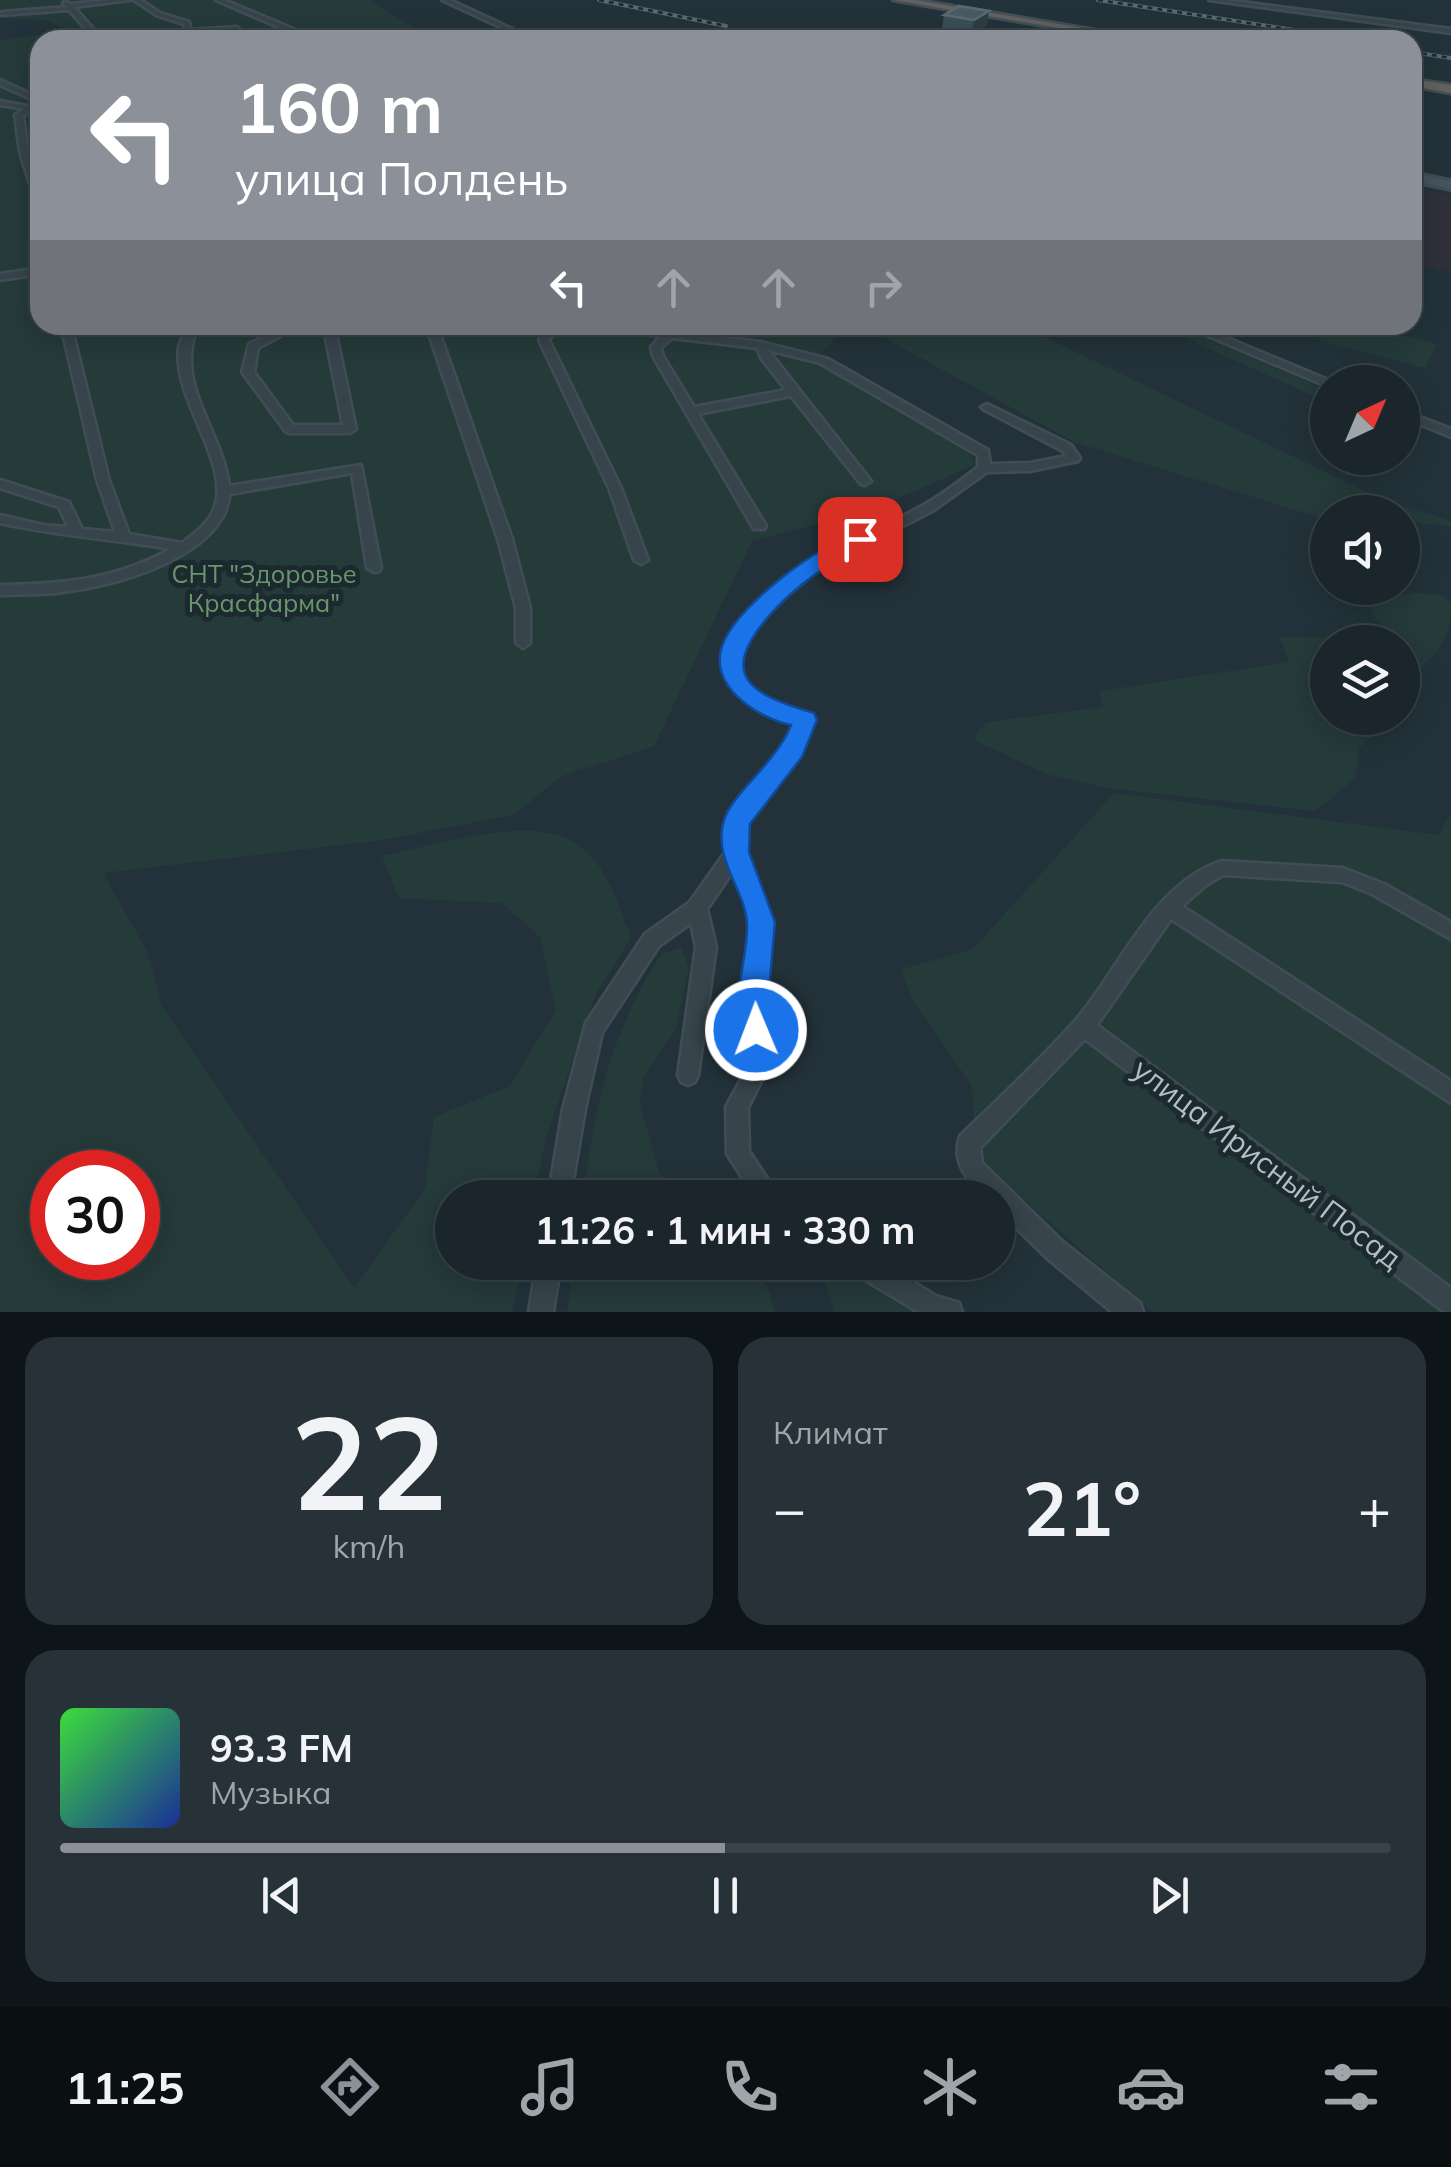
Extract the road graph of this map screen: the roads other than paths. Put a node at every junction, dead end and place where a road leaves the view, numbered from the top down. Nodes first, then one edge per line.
1 (127, 0) edge
2 (137, 0) edge
3 (220, 0) edge
4 (445, 0) edge
5 (898, 0) edge
6 (1212, 0) edge
7 (69, 3) edge
8 (2, 14) edge
9 (92, 30) edge
10 (185, 30) edge
11 (212, 30) edge
12 (239, 30) edge
13 (289, 30) edge
14 (510, 30) edge
15 (1084, 30) edge
16 (1451, 31) edge
17 (0, 82) edge
18 (1422, 84) edge
19 (1451, 89) edge
20 (30, 101) edge
21 (0, 103) edge
22 (30, 105) edge
23 (30, 110) edge
24 (30, 171) edge
25 (1422, 182) edge
26 (1451, 188) edge
27 (30, 272) edge
28 (0, 277) edge
29 (68, 335) edge
30 (186, 335) edge
31 (274, 335) edge
32 (331, 335) edge
33 (434, 335) edge
34 (547, 335) edge
35 (669, 335) edge
36 (691, 335) edge
37 (1212, 335) edge
38 (762, 346) junction
39 (1310, 375) edge
40 (795, 392) junction
41 (988, 407) dead end
42 (694, 411) junction
43 (1420, 420) edge
44 (1451, 433) edge
45 (984, 468) junction
46 (865, 481) dead end
47 (0, 484) edge
48 (225, 491) junction
49 (0, 519) edge
50 (759, 526) dead end
51 (77, 533) junction
52 (123, 537) junction
53 (184, 547) junction
54 (641, 560) dead end
55 (374, 568) dead end
56 (0, 590) edge
57 (522, 643) dead end
58 (735, 852) junction
59 (696, 908) junction
60 (1170, 908) junction
61 (1451, 931) edge
62 (1083, 1026) junction
63 (688, 1074) dead end
64 (1451, 1094) edge
65 (563, 1180) edge
66 (756, 1180) edge
67 (546, 1280) edge
68 (887, 1280) edge
69 (1451, 1302) edge
70 (541, 1312) edge
71 (950, 1312) edge
72 (1131, 1312) edge

1 - 7 street
2 - 10 street
3 - 13 street
4 - 14 street
5 - 15 highway
6 - 16 street
7 - 8 street
7 - 9 street
11 - 12 street
17 - 20 street
18 - 19 highway
21 - 22 street
23 - 24 street
25 - 26 main road
27 - 28 street
29 - 52 street
30 - 48 street
31 - 32 street
33 - 57 street
34 - 54 street
35 - 42 street
36 - 38 street
37 - 39 street
38 - 40 street
38 - 45 street
40 - 42 street
40 - 46 street
41 - 45 street
42 - 50 street
43 - 44 street
45 - 58 street
47 - 51 street
48 - 53 street
48 - 55 street
49 - 51 street
51 - 52 street
52 - 53 street
53 - 56 street
58 - 59 street
58 - 66 street
59 - 63 street
59 - 65 street
60 - 61 street
60 - 62 street
60 - 64 street
62 - 69 street, улица Ирисный Посад
62 - 72 street
67 - 70 street
68 - 71 street

